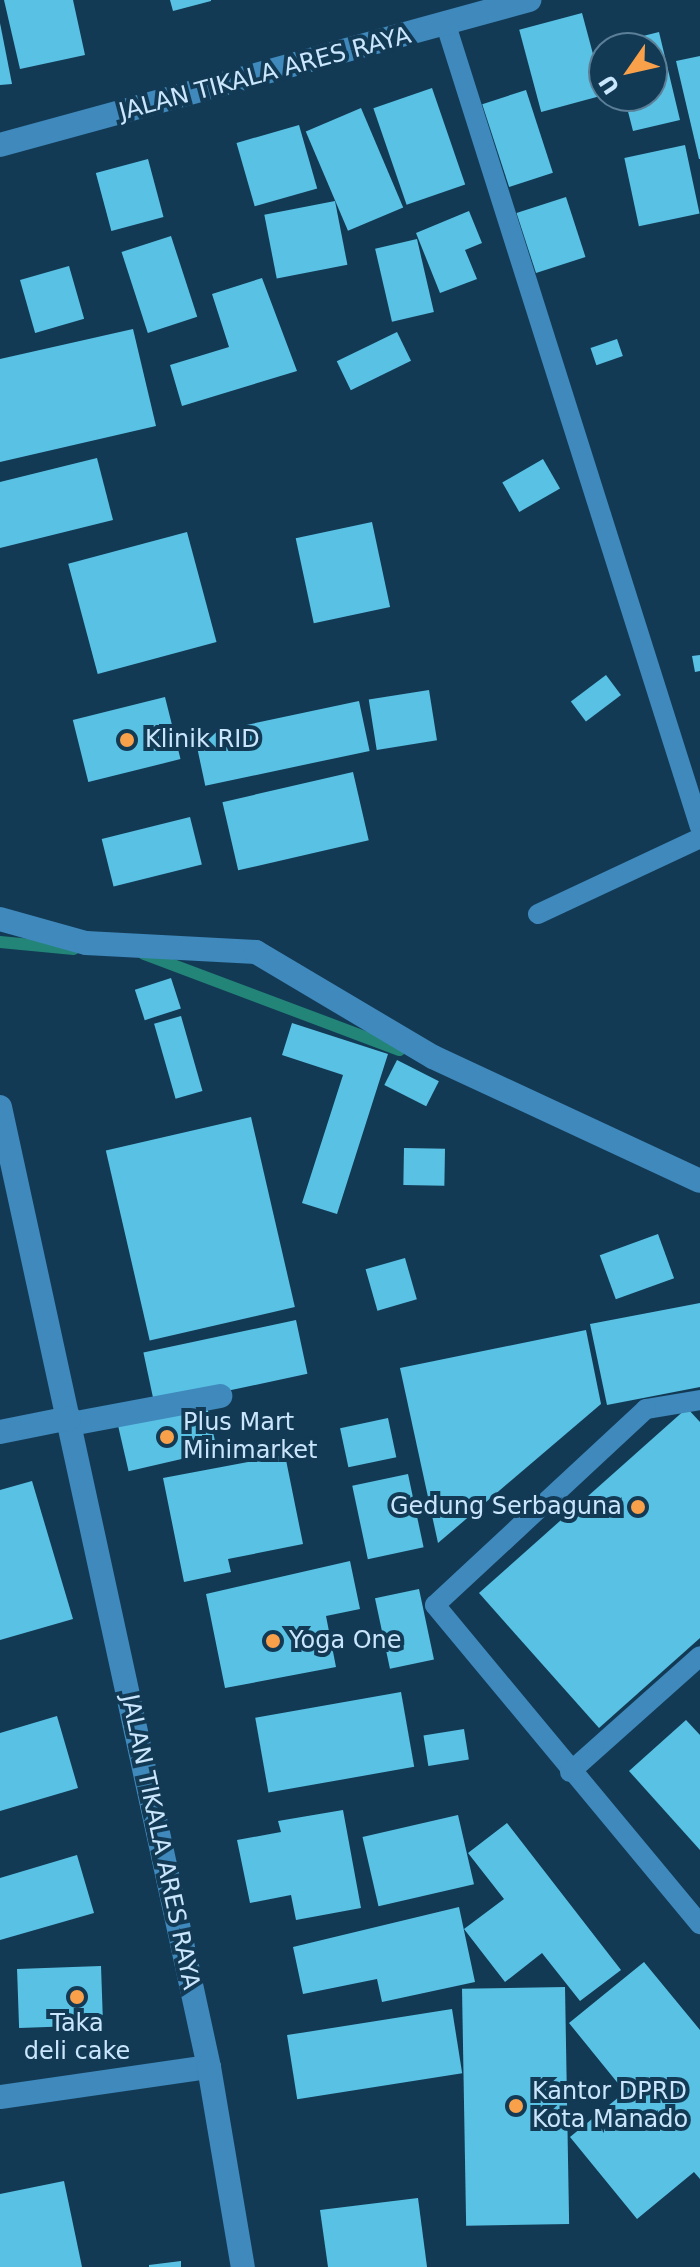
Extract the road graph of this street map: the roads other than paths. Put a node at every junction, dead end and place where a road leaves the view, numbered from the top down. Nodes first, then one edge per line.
1 (529, 0) edge
2 (446, 25) junction
3 (0, 145) edge
4 (700, 827) edge
5 (700, 838) edge
6 (538, 914) dead end
7 (0, 919) edge
8 (0, 1107) edge
9 (700, 1181) edge
10 (220, 1396) dead end
11 (700, 1400) edge
12 (70, 1421) junction
13 (0, 1432) edge
14 (700, 1656) edge
15 (570, 1772) junction
16 (700, 1924) edge
17 (209, 2067) junction
18 (0, 2097) edge
19 (243, 2267) edge

1 - 2 main road, JALAN TIKALA ARES RAYA
2 - 3 main road, JALAN TIKALA ARES RAYA
2 - 4 lane
5 - 6 lane
7 - 9 main road
8 - 12 main road, JALAN TIKALA ARES RAYA
10 - 12 main road
11 - 15 lane
12 - 13 main road
12 - 17 main road, JALAN TIKALA ARES RAYA
14 - 15 lane
15 - 16 lane
17 - 18 main road
17 - 19 main road, JALAN TIKALA ARES RAYA

